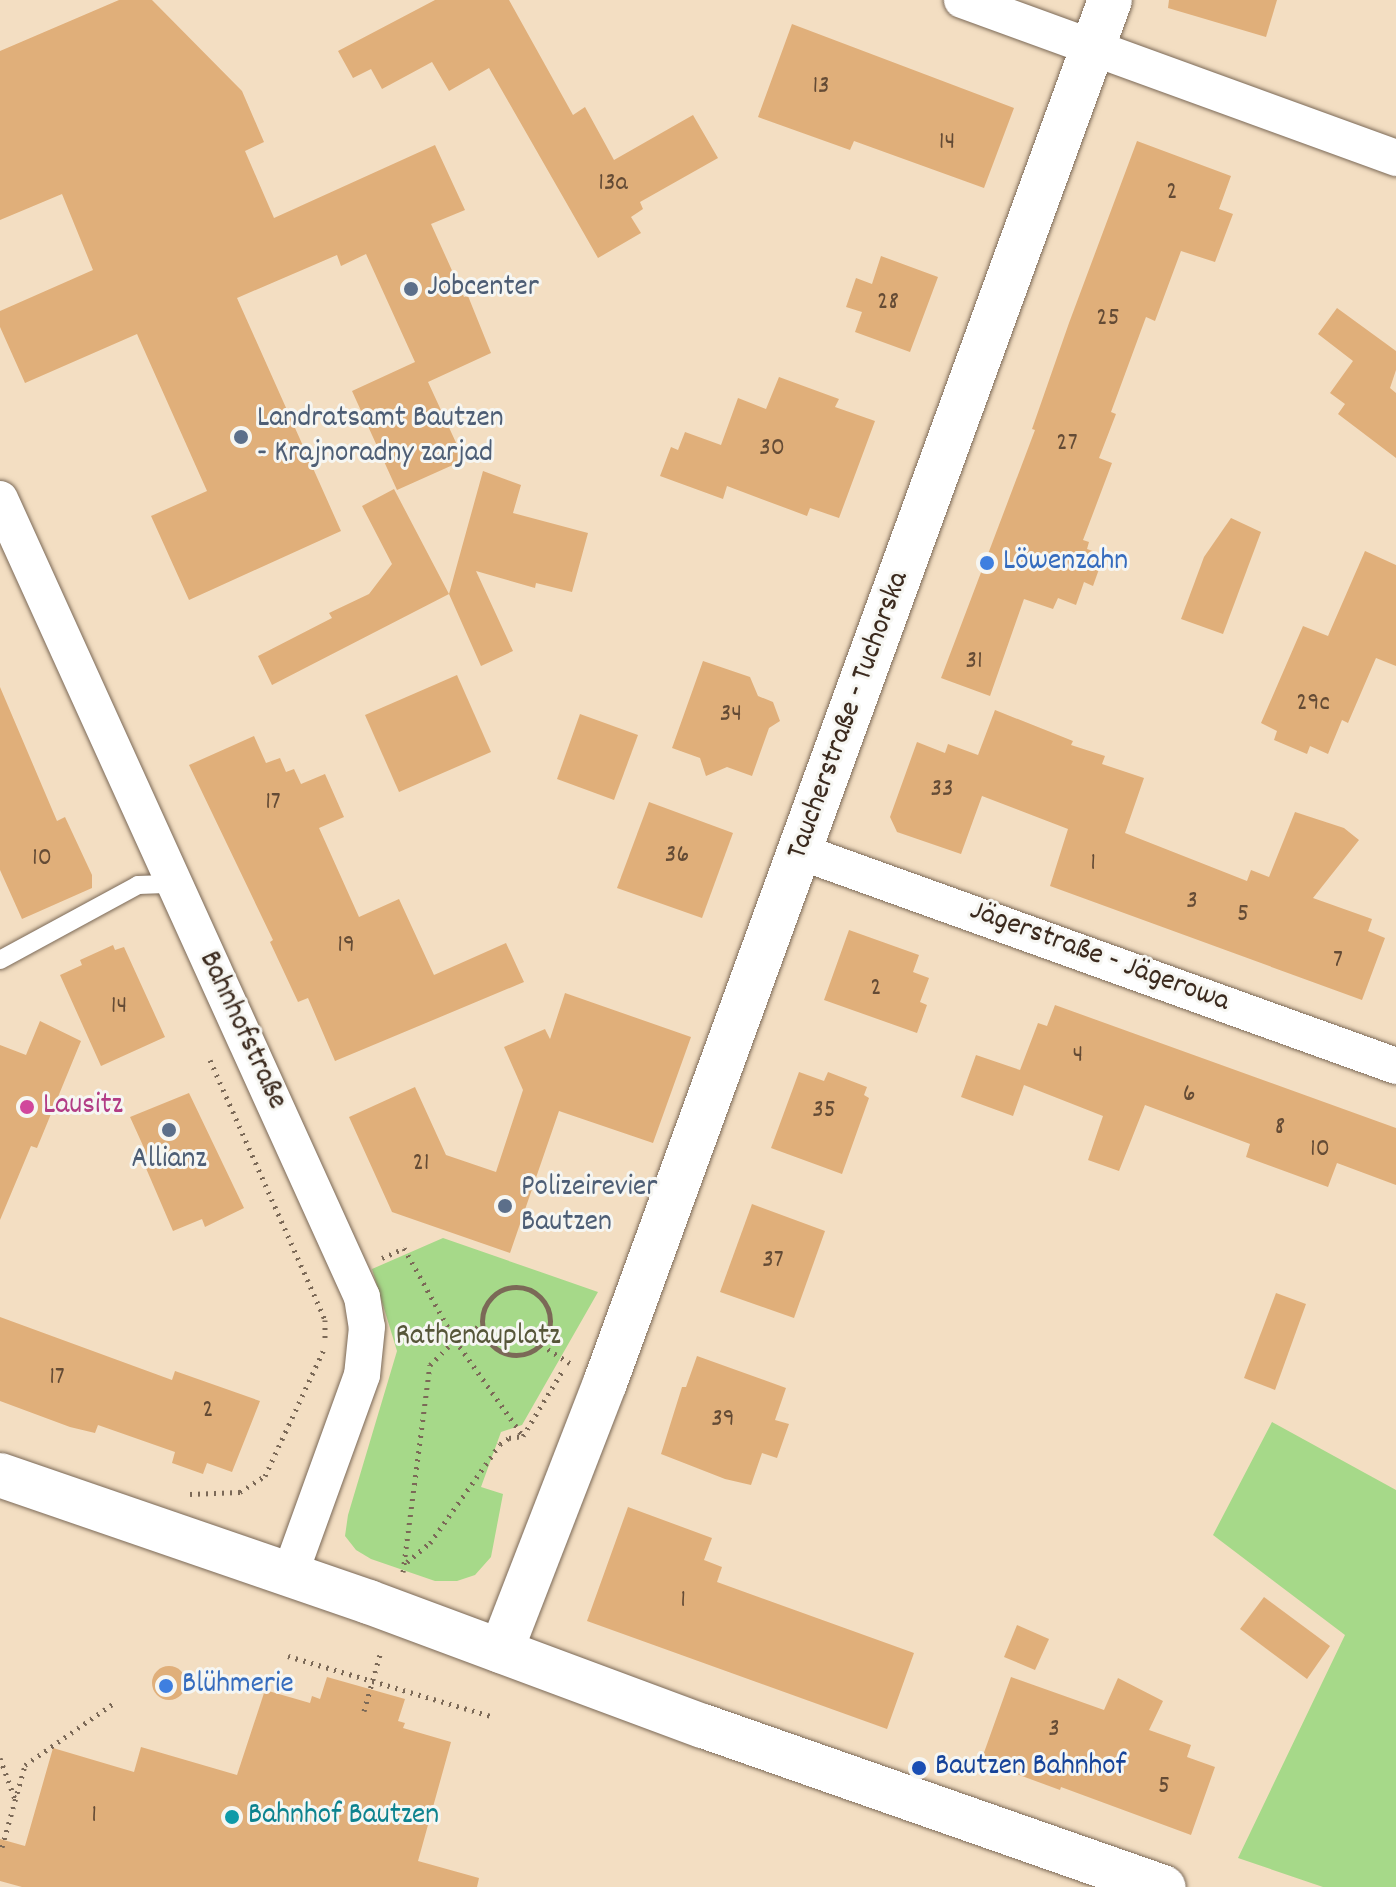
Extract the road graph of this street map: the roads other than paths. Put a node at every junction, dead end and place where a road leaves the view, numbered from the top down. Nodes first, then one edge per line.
1 (962, 0) edge
2 (1110, 0) edge
3 (1093, 48) junction
4 (1396, 158) edge
5 (0, 499) edge
6 (801, 852) junction
7 (173, 884) junction
8 (0, 960) edge
9 (1396, 1066) edge
10 (0, 1475) edge
11 (290, 1574) junction
12 (501, 1651) junction
13 (1164, 1887) edge

1 - 3 street
2 - 3 street, Taucherstraße - Tuchorska
3 - 4 street
3 - 6 street, Taucherstraße - Tuchorska
5 - 7 street, Bahnhofstraße
6 - 9 street, Jägerstraße - Jägerowa
6 - 12 street, Taucherstraße - Tuchorska
7 - 8 lane
7 - 11 street, Bahnhofstraße
10 - 11 street
11 - 12 street
12 - 13 street

